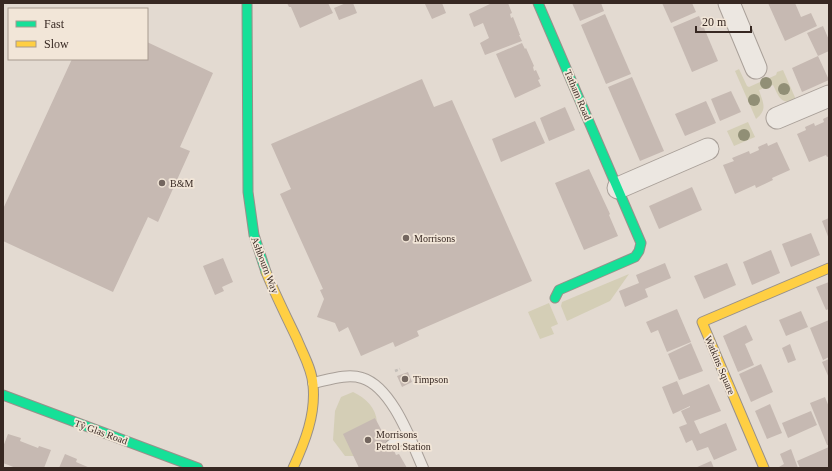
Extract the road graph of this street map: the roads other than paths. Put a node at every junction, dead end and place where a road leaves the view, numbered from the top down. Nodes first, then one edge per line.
1 (247, 3) edge
2 (538, 3) edge
3 (729, 3) edge
4 (756, 68) dead end
5 (829, 96) edge
6 (777, 118) dead end
7 (708, 149) dead end
8 (618, 188) junction
9 (829, 268) edge
10 (555, 298) dead end
11 (313, 382) junction
12 (3, 395) edge
13 (408, 436) junction
14 (391, 445) dead end
15 (198, 468) edge
16 (293, 468) edge
17 (422, 468) edge
18 (764, 468) edge

1 - 11 street, Ashbourn Way
2 - 8 street, Tatham Road
3 - 4 street
5 - 6 street
7 - 8 street
8 - 10 street, Tatham Road
9 - 18 street, Watkins Square
11 - 13 lane
11 - 16 street, Ashbourn Way
12 - 15 street, Tŷ Glas Road
13 - 14 lane
13 - 17 lane

